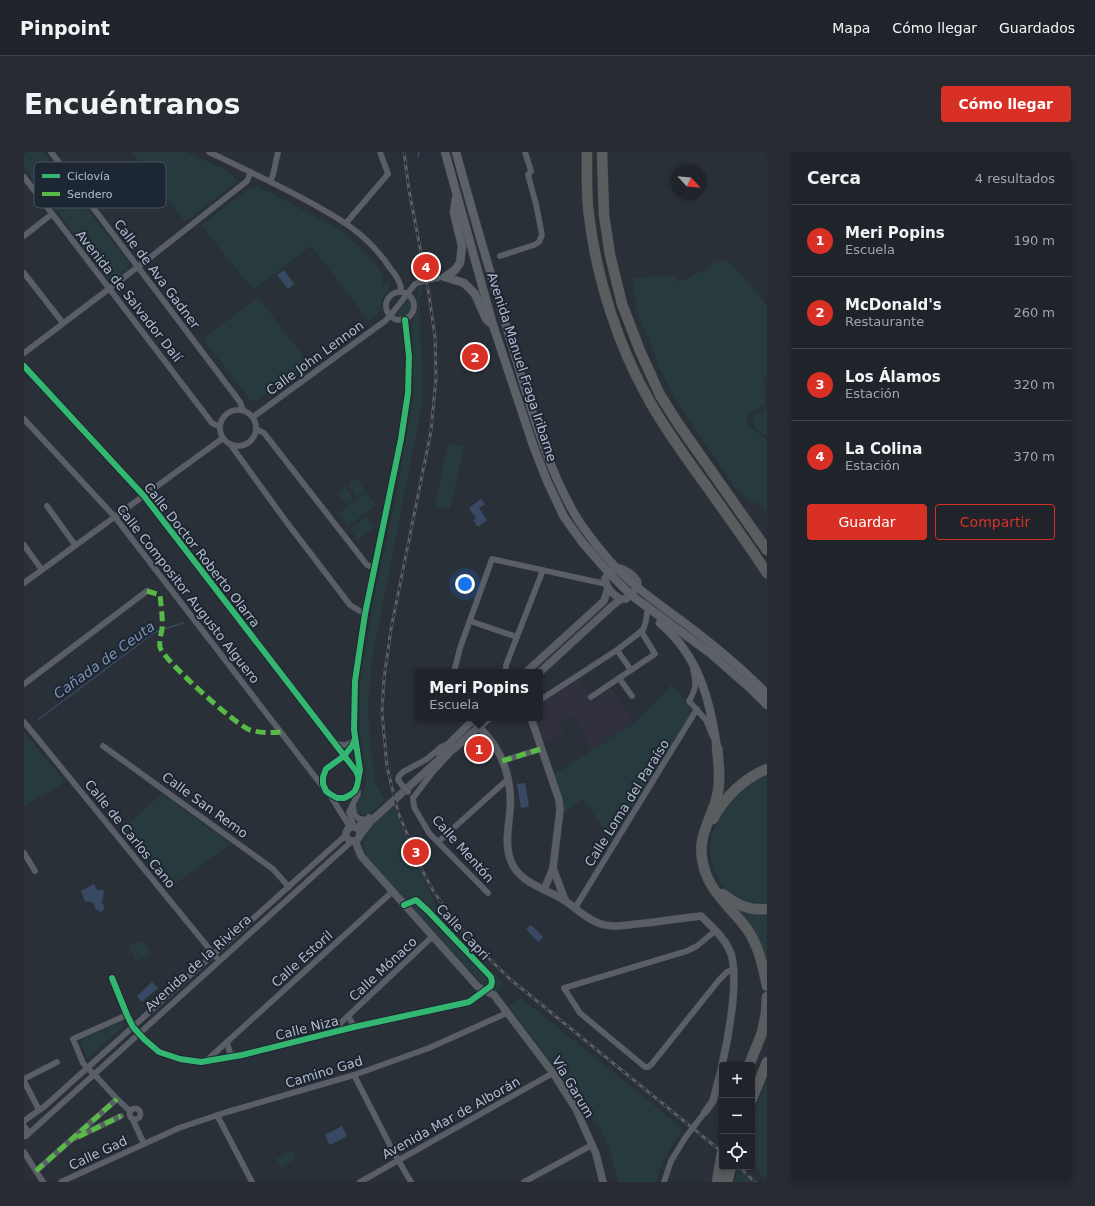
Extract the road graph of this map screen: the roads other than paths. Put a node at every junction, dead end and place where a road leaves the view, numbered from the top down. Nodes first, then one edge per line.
1 (51, 152) edge
2 (209, 152) edge
3 (278, 152) edge
4 (380, 152) edge
5 (445, 152) edge
6 (456, 152) edge
7 (525, 152) edge
8 (587, 152) edge
9 (602, 152) edge
10 (59, 162) edge
11 (251, 172) junction
12 (24, 177) edge
13 (270, 181) junction
14 (34, 190) edge
15 (456, 194) junction
16 (47, 208) edge
17 (93, 208) edge
18 (52, 214) junction
19 (346, 223) junction
20 (24, 236) edge
21 (500, 256) dead end
22 (460, 263) junction
23 (138, 267) junction
24 (24, 273) edge
25 (442, 277) junction
26 (464, 282) junction
27 (110, 288) junction
28 (401, 292) junction
29 (408, 294) junction
30 (390, 316) junction
31 (405, 320) junction
32 (62, 324) junction
33 (493, 325) junction
34 (24, 354) edge
35 (24, 366) edge
36 (243, 410) junction
37 (253, 417) junction
38 (24, 419) edge
39 (220, 427) junction
40 (256, 429) junction
41 (223, 438) junction
42 (230, 444) junction
43 (144, 496) junction
44 (47, 506) dead end
45 (115, 517) junction
46 (24, 544) edge
47 (75, 545) junction
48 (767, 550) edge
49 (374, 568) junction
50 (619, 568) junction
51 (42, 570) junction
52 (543, 570) junction
53 (767, 573) edge
54 (607, 581) junction
55 (24, 583) edge
56 (638, 585) junction
57 (147, 591) dead end
58 (631, 595) junction
59 (606, 597) junction
60 (621, 600) junction
61 (640, 602) junction
62 (612, 606) junction
63 (647, 612) junction
64 (365, 614) junction
65 (470, 621) junction
66 (641, 631) junction
67 (517, 637) junction
68 (617, 650) junction
69 (690, 658) junction
70 (455, 669) edge
71 (506, 669) edge
72 (529, 669) edge
73 (543, 669) edge
74 (631, 670) junction
75 (619, 678) junction
76 (24, 684) edge
77 (767, 694) edge
78 (632, 696) dead end
79 (591, 697) dead end
80 (543, 698) edge
81 (767, 705) edge
82 (697, 709) junction
83 (471, 721) edge
84 (474, 721) edge
85 (486, 721) edge
86 (532, 721) edge
87 (24, 722) edge
88 (479, 727) junction
89 (355, 739) junction
90 (334, 743) junction
91 (103, 746) dead end
92 (451, 746) junction
93 (717, 748) junction
94 (541, 749) junction
95 (344, 756) junction
96 (502, 761) junction
97 (338, 762) junction
98 (352, 766) junction
99 (767, 769) edge
100 (358, 776) junction
101 (507, 780) junction
102 (357, 786) junction
103 (328, 792) junction
104 (413, 798) junction
105 (354, 803) junction
106 (367, 820) junction
107 (354, 827) junction
108 (346, 835) junction
109 (360, 835) junction
110 (353, 841) junction
111 (438, 842) junction
112 (702, 845) junction
113 (25, 856) edge
114 (552, 868) junction
115 (34, 871) dead end
116 (708, 878) junction
117 (289, 887) junction
118 (544, 890) junction
119 (392, 892) junction
120 (488, 893) dead end
121 (565, 900) junction
122 (404, 905) junction
123 (575, 908) junction
124 (767, 909) edge
125 (715, 931) junction
126 (433, 936) junction
127 (214, 955) junction
128 (219, 961) junction
129 (734, 970) junction
130 (112, 978) dead end
131 (767, 986) edge
132 (484, 990) junction
133 (767, 997) edge
134 (507, 1013) junction
135 (127, 1015) junction
136 (349, 1016) junction
137 (133, 1027) junction
138 (354, 1028) junction
139 (767, 1031) edge
140 (138, 1034) junction
141 (329, 1034) junction
142 (227, 1042) junction
143 (234, 1056) junction
144 (57, 1062) dead end
145 (205, 1062) junction
146 (723, 1062) edge
147 (750, 1062) edge
148 (754, 1062) edge
149 (767, 1062) edge
150 (87, 1068) junction
151 (553, 1073) junction
152 (94, 1074) junction
153 (354, 1076) junction
154 (719, 1077) edge
155 (24, 1080) edge
156 (752, 1098) edge
157 (117, 1100) junction
158 (39, 1110) junction
159 (130, 1111) junction
160 (706, 1112) joint
161 (216, 1115) junction
162 (121, 1116) dead end
163 (133, 1120) junction
164 (24, 1121) edge
165 (24, 1126) edge
166 (25, 1137) edge
167 (73, 1139) junction
168 (144, 1144) junction
169 (592, 1145) junction
170 (24, 1152) edge
171 (398, 1160) junction
172 (719, 1170) edge
173 (730, 1170) edge
174 (36, 1171) junction
175 (42, 1182) edge
176 (61, 1182) edge
177 (252, 1182) edge
178 (360, 1182) edge
179 (411, 1182) edge
180 (524, 1182) edge
181 (603, 1182) edge
182 (664, 1182) edge
183 (717, 1182) edge
184 (727, 1182) edge

1 - 10 street, Calle de Ava Gadner
2 - 11 street
3 - 13 street
4 - 19 street
5 - 15 main road, Avenida Manuel Fraga Iribarne
6 - 50 main road, Avenida Manuel Fraga Iribarne
7 - 21 street
8 - 53 highway
9 - 48 highway
11 - 13 street
11 - 23 street
12 - 14 street, Avenida de Salvador Dalí
13 - 19 street
15 - 22 main road
15 - 33 main road, Avenida Manuel Fraga Iribarne
16 - 18 street, Avenida de Salvador Dalí
17 - 23 street, Calle de Ava Gadner
18 - 20 street
18 - 27 street, Avenida de Salvador Dalí
19 - 28 street
22 - 25 main road
22 - 26 main road
23 - 27 street
23 - 36 street, Calle de Ava Gadner
24 - 32 street
25 - 26 main road
25 - 29 street, Calle John Lennon, bridge
26 - 33 main road
27 - 32 street
27 - 39 street, Avenida de Salvador Dalí
28 - 29 street
28 - 30 street
29 - 30 street, Calle John Lennon
29 - 31 street
30 - 31 street
30 - 37 street, Calle John Lennon
31 - 49 street
32 - 34 street
33 - 54 main road, Avenida Manuel Fraga Iribarne
35 - 43 street, Calle Doctor Roberto Olarra
36 - 37 street
36 - 39 street
37 - 40 street
38 - 45 street, Calle Compositor Augusto Alguero
39 - 41 street
40 - 42 street
40 - 49 street
41 - 42 street
41 - 43 street
42 - 64 street
43 - 45 street
43 - 90 street, Calle Doctor Roberto Olarra
44 - 47 street
45 - 47 street
45 - 103 street, Calle Compositor Augusto Alguero
46 - 51 street
47 - 51 street
49 - 64 street
50 - 54 street
50 - 56 main road, Avenida Manuel Fraga Iribarne
51 - 55 street
52 - 54 street
52 - 65 street
52 - 67 street
54 - 58 main road, Avenida Manuel Fraga Iribarne
54 - 59 street
54 - 60 street
56 - 58 street
56 - 77 main road
57 - 76 street
58 - 60 street
58 - 61 main road
59 - 62 street
59 - 72 street
60 - 62 street
61 - 63 main road
61 - 81 main road
62 - 73 street
63 - 66 street
63 - 69 main road
64 - 89 street
65 - 67 street
65 - 70 street
66 - 68 street
66 - 74 street
67 - 71 street
68 - 74 street
68 - 80 street
69 - 82 street
69 - 93 main road
74 - 75 street
75 - 78 street
75 - 79 street
82 - 93 street
82 - 123 street, Calle Loma del Paraíso
83 - 92 street
84 - 88 street
85 - 88 street
86 - 94 street
87 - 127 street, Calle de Carlos Cano
88 - 92 street
88 - 96 street
89 - 90 street
89 - 95 street
89 - 100 street
90 - 95 street, Calle Doctor Roberto Olarra
91 - 117 street, Calle San Remo
92 - 104 street
92 - 104 street, bridge
92 - 106 street
92 - 109 street
93 - 112 highway
94 - 96 street
94 - 114 street
95 - 97 street
95 - 98 street, Calle Doctor Roberto Olarra
96 - 101 street
97 - 98 street
97 - 103 street
98 - 100 street
99 - 112 highway
100 - 102 street
101 - 111 street
101 - 118 street
102 - 103 street
102 - 105 street
103 - 107 street, Calle Compositor Augusto Alguero
104 - 111 street, Calle Mentón
105 - 106 street
105 - 107 street
106 - 107 street
107 - 108 street
107 - 109 street
108 - 110 street
108 - 117 street, Avenida de la Riviera
109 - 110 street
110 - 119 street, Calle Capri
110 - 128 street, Avenida de la Riviera
111 - 120 street, Calle Mentón
112 - 116 highway
113 - 115 street
114 - 118 street
114 - 121 street
116 - 124 highway
116 - 131 highway
117 - 127 street, Avenida de la Riviera
118 - 121 street
119 - 122 street, Calle Capri
119 - 142 street, Calle Estoril
121 - 123 street
122 - 126 street, Calle Capri
122 - 132 street, Calle Capri
123 - 125 street
125 - 129 street
125 - 129 street
126 - 132 street, Calle Capri
126 - 136 street, Calle Mónaco
127 - 128 street, Calle de Carlos Cano
127 - 137 street, Avenida de la Riviera
128 - 140 street, Avenida de la Riviera
129 - 146 street
130 - 135 street, Calle Niza
132 - 134 street, Calle Capri
132 - 138 street, Calle Niza
133 - 147 highway
134 - 151 street, Vía Garum
134 - 153 street, Camino Gad
135 - 137 street, Calle Niza
135 - 150 street
136 - 138 street, Calle Mónaco
136 - 141 street, Calle Mónaco
137 - 140 street, Calle Niza
137 - 150 street, Avenida de la Riviera
138 - 141 street, Calle Niza
139 - 148 highway
140 - 145 street, Calle Niza
140 - 152 street, Avenida de la Riviera
141 - 143 street, Calle Niza
142 - 143 street
142 - 145 street, Calle Estoril
143 - 145 street, Calle Niza
144 - 155 street
149 - 156 highway
150 - 152 street
150 - 158 street, Avenida de la Riviera
151 - 169 street, Vía Garum
151 - 171 street, Avenida Mar de Alborán
152 - 157 street
152 - 166 street, Avenida de la Riviera
153 - 161 street, Camino Gad
153 - 171 street
154 - 160 street
155 - 158 street
157 - 159 street
157 - 167 street
158 - 164 street, Avenida de la Riviera
159 - 163 street
159 - 163 street
160 - 182 street, bridge
161 - 168 street, Camino Gad
161 - 177 street
162 - 167 street
163 - 168 street
165 - 166 street
167 - 174 street
168 - 176 street, Calle Gad
169 - 180 street
169 - 181 street, Vía Garum
170 - 174 street
171 - 178 street, Avenida Mar de Alborán
171 - 179 street
172 - 183 highway
173 - 184 highway
174 - 175 street

